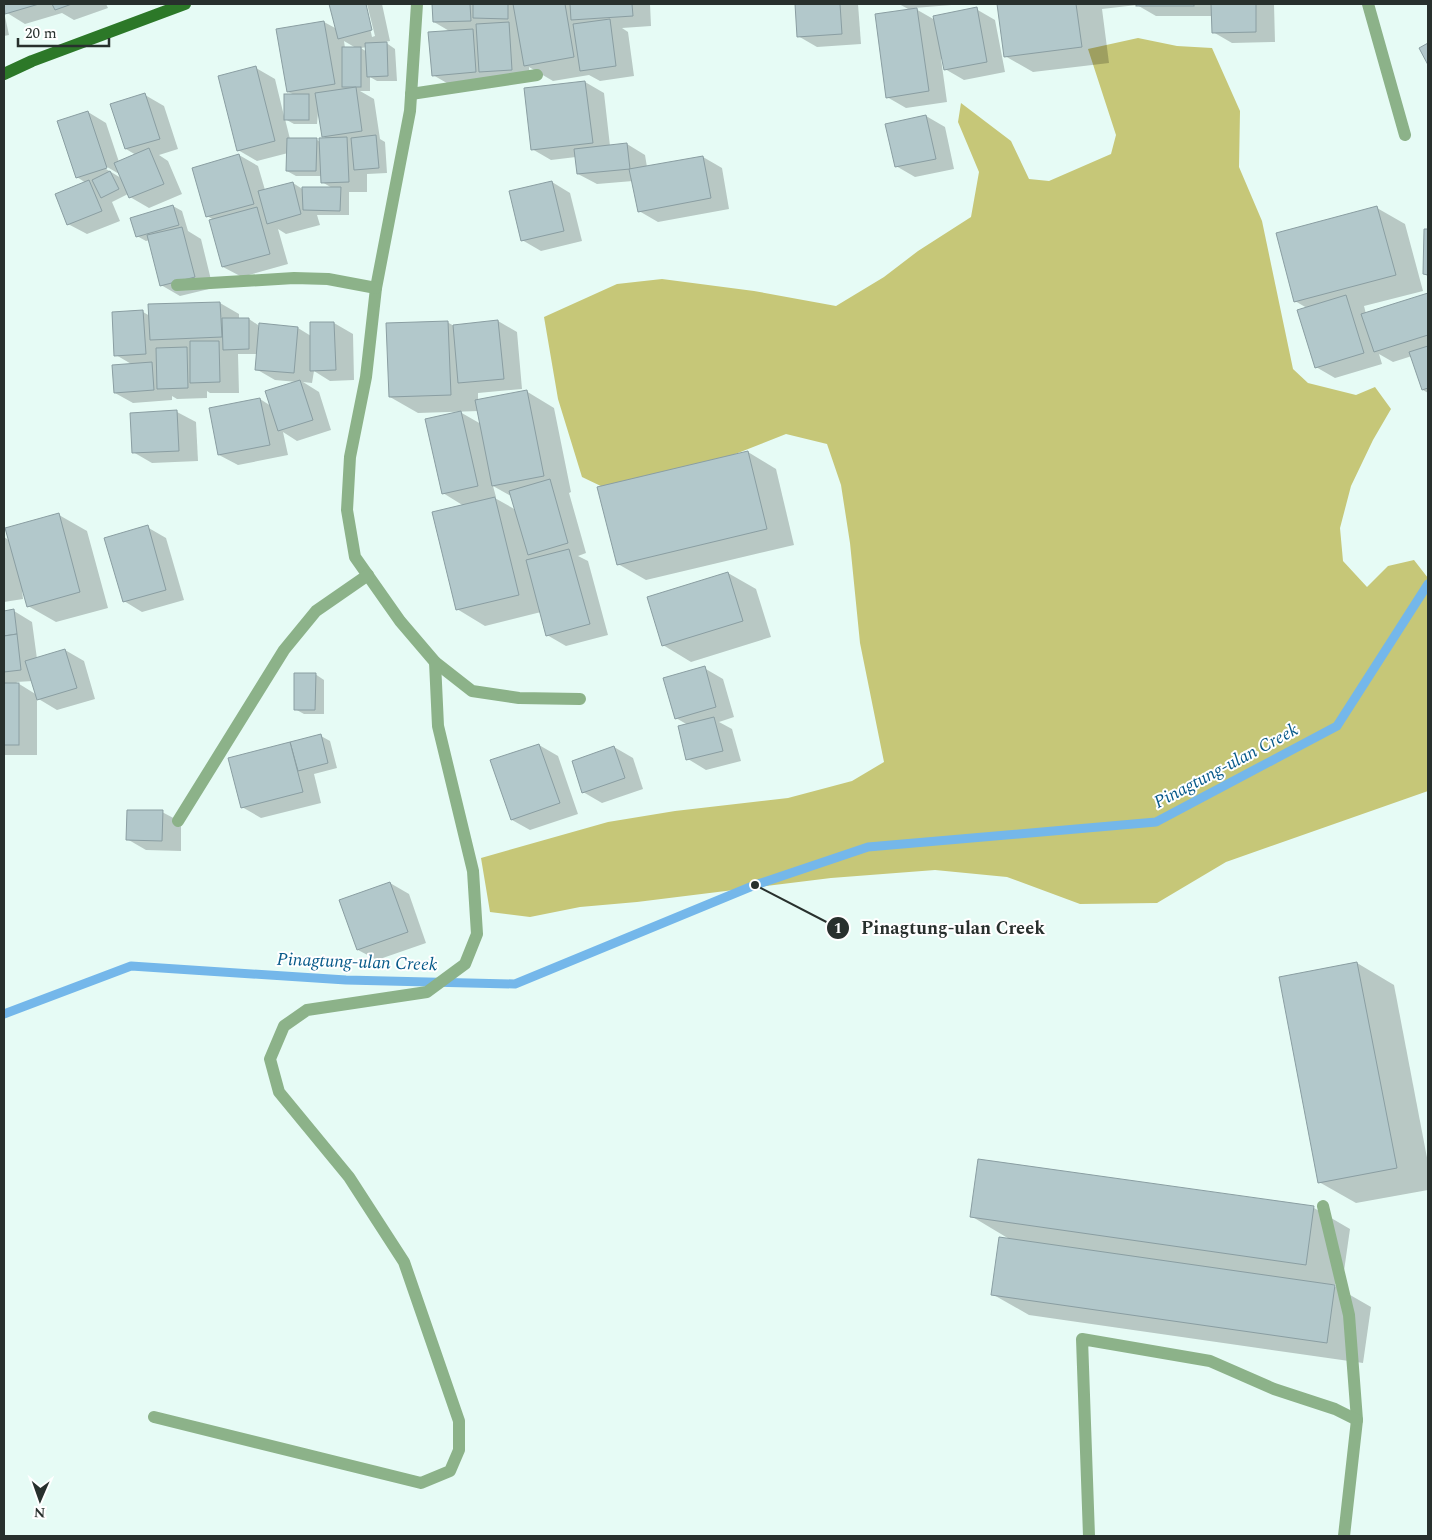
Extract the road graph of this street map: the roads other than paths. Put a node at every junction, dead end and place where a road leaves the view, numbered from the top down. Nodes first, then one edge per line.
1 (185, 4) edge
2 (417, 4) edge
3 (1368, 4) edge
4 (4, 74) edge
5 (537, 75) dead end
6 (411, 94) junction
7 (1405, 135) dead end
8 (177, 285) dead end
9 (376, 288) junction
10 (368, 575) junction
11 (435, 662) junction
12 (580, 699) dead end
13 (178, 822) dead end
14 (1323, 1206) dead end
15 (154, 1417) dead end
16 (1357, 1420) junction
17 (1089, 1536) edge
18 (1344, 1536) edge

1 - 4 main road
2 - 6 street
3 - 7 street
5 - 6 street
6 - 9 street
8 - 9 street
9 - 10 street
10 - 11 street
10 - 13 street
11 - 12 street
11 - 15 street
14 - 16 street
16 - 17 street
16 - 18 street

